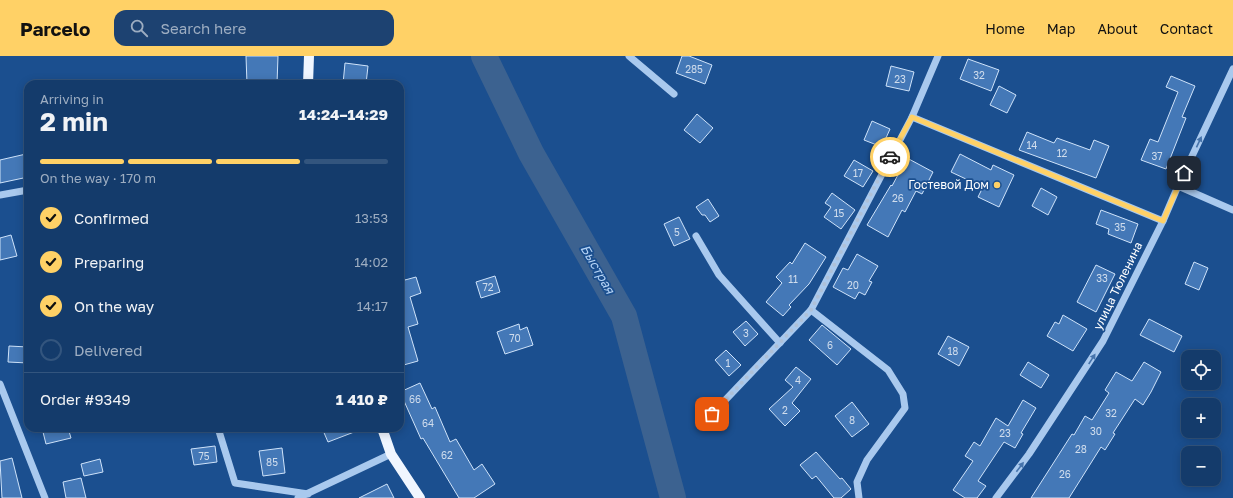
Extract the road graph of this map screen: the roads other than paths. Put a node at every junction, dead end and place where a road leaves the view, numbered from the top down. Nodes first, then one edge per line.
1 (309, 56) edge
2 (629, 56) edge
3 (938, 56) edge
4 (1233, 69) edge
5 (308, 80) edge
6 (674, 94) dead end
7 (912, 117) junction
8 (1178, 186) junction
9 (24, 191) edge
10 (0, 196) edge
11 (1233, 210) edge
12 (1163, 221) junction
13 (696, 236) dead end
14 (811, 310) junction
15 (780, 343) junction
16 (0, 384) edge
17 (712, 414) dead end
18 (219, 432) edge
19 (383, 432) edge
20 (391, 454) junction
21 (308, 494) junction
22 (45, 498) edge
23 (298, 498) edge
24 (420, 498) edge
25 (858, 498) edge
26 (996, 498) edge

1 - 5 main road
2 - 6 street
3 - 7 street
8 -> 4 street, улица Тюленина
7 - 12 street
7 - 14 street
8 - 11 street
8 - 12 street, улица Тюленина
9 - 10 street
26 -> 12 street, улица Тюленина
13 - 15 street
14 - 15 street
14 - 25 street
15 - 17 street
16 - 22 street
18 - 21 street
19 - 20 main road
20 - 21 street
20 - 24 main road
21 - 23 street

